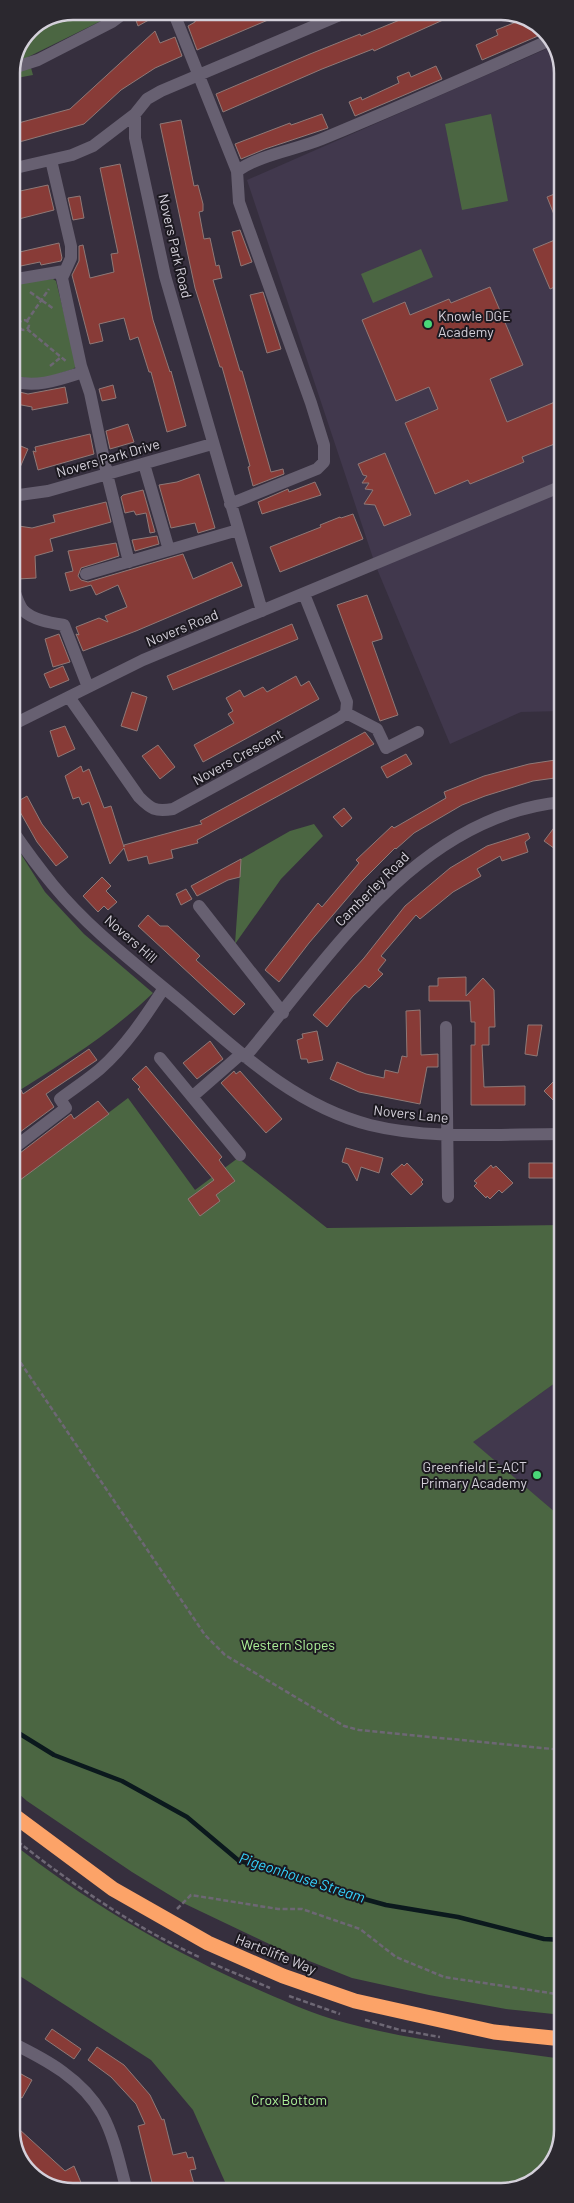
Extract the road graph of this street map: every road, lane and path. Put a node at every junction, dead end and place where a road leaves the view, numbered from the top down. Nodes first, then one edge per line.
1 (115, 20) edge
2 (177, 20) edge
3 (328, 20) edge
4 (544, 43) edge
5 (21, 66) edge
6 (198, 75) junction
7 (135, 114) junction
8 (51, 160) junction
9 (20, 167) edge
10 (237, 171) junction
11 (63, 271) junction
12 (20, 278) edge
13 (27, 291) dead end
14 (42, 299) junction
15 (56, 313) dead end
16 (20, 321) edge
17 (26, 321) junction
18 (20, 327) edge
19 (27, 329) junction
20 (65, 353) dead end
21 (60, 358) junction
22 (66, 362) junction
23 (48, 367) dead end
24 (82, 369) junction
25 (20, 384) edge
26 (212, 444) junction
27 (144, 464) junction
28 (107, 474) junction
29 (554, 489) edge
30 (20, 495) edge
31 (230, 504) junction
32 (238, 530) junction
33 (170, 550) junction
34 (129, 562) junction
35 (86, 574) dead end
36 (304, 594) junction
37 (20, 604) edge
38 (262, 612) junction
39 (88, 687) junction
40 (69, 697) junction
41 (20, 705) edge
42 (346, 712) junction
43 (26, 718) junction
44 (20, 721) edge
45 (418, 732) dead end
46 (554, 803) edge
47 (20, 841) edge
48 (199, 906) dead end
49 (164, 988) junction
50 (283, 1013) junction
51 (446, 1027) dead end
52 (243, 1056) junction
53 (160, 1058) dead end
54 (192, 1096) junction
55 (447, 1133) junction
56 (554, 1134) edge
57 (20, 1142) edge
58 (240, 1155) dead end
59 (448, 1197) dead end
60 (20, 1362) edge
61 (554, 1749) edge
62 (20, 1820) edge
63 (165, 1920) junction
64 (554, 1994) edge
65 (554, 2038) edge
66 (20, 2047) edge
67 (125, 2183) edge

1 - 5 street
2 - 6 street
3 - 6 street
4 - 10 street
6 - 7 street
6 - 10 street
7 - 8 street
7 - 26 street, Novers Park Road
8 - 9 street
8 - 11 street
10 - 31 street
11 - 12 street
11 - 14 path
11 - 24 street
13 - 14 path
14 - 15 path
14 - 17 path
16 - 17 path
17 - 19 path
18 - 19 path
19 - 21 path
20 - 22 path
21 - 22 path
21 - 23 path
22 - 24 path
24 - 25 street
24 - 28 street
26 - 27 street, Novers Park Drive
26 - 31 street, Novers Park Road
27 - 28 street, Novers Park Drive
27 - 33 street
28 - 30 street, Novers Park Drive
28 - 34 street
29 - 36 street, Novers Road
31 - 32 street, Novers Park Road
32 - 33 street
32 - 38 street, Novers Park Road
33 - 34 street
34 - 35 street
36 - 38 street, Novers Road
36 - 42 street
37 - 39 street
38 - 39 street, Novers Road
39 - 40 street, Novers Road
40 - 42 street, Novers Crescent
40 - 43 street, Novers Road
41 - 43 path
42 - 45 street
43 - 44 street, Novers Road
46 - 50 street, Camberley Road
47 - 49 street, Novers Hill
48 - 50 street
49 - 52 street, Novers Hill
49 - 57 street
50 - 52 street, Camberley Road
51 - 55 street
52 - 54 street, Camberley Road
52 - 55 street, Novers Lane
53 - 54 street
54 - 58 street
55 - 56 street, Novers Lane
55 - 59 street
60 - 61 path
62 - 63 highway, Hartcliffe Way
63 - 64 path
63 - 65 highway, Hartcliffe Way
66 - 67 street

